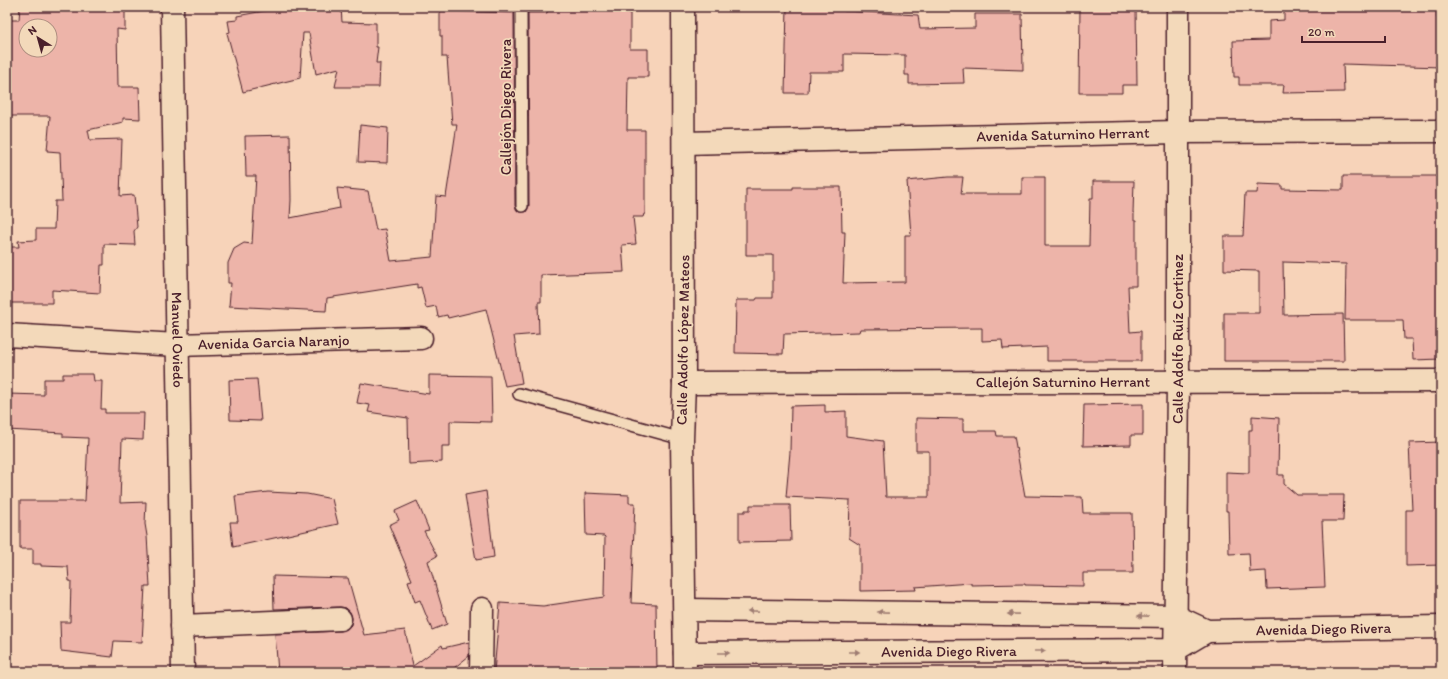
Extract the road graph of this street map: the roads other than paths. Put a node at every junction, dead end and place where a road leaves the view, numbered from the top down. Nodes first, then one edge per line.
1 (172, 7) edge
2 (521, 7) edge
3 (683, 7) edge
4 (1178, 7) edge
5 (1441, 131) edge
6 (1178, 132) junction
7 (684, 143) junction
8 (522, 206) dead end
9 (7, 335) edge
10 (420, 338) dead end
11 (177, 344) junction
12 (1441, 381) edge
13 (1178, 382) junction
14 (684, 383) junction
15 (519, 394) dead end
16 (682, 438) junction
17 (482, 609) dead end
18 (685, 610) junction
19 (1175, 616) junction
20 (340, 620) dead end
21 (182, 626) junction
22 (1441, 627) edge
23 (1207, 631) junction
24 (1175, 650) junction
25 (685, 662) edge
26 (183, 672) edge
27 (482, 672) edge
28 (1175, 672) edge

1 - 11 street, Manuel Oviedo
2 - 8 lane, Callejón Diego Rivera
3 - 7 street, Calle Adolfo López Mateos
4 - 6 street, Calle Adolfo Ruíz Cortinez
5 - 6 street, Avenida Saturnino Herrant
6 - 7 street, Avenida Saturnino Herrant
6 - 13 street, Calle Adolfo Ruíz Cortinez
7 - 14 street, Calle Adolfo López Mateos
9 - 11 street, Avenida Garcia Naranjo
10 - 11 street, Avenida Garcia Naranjo
11 - 21 street, Manuel Oviedo
12 - 13 street, Callejón Saturnino Herrant
13 - 14 street, Callejón Saturnino Herrant
13 - 19 street, Calle Adolfo Ruíz Cortinez
14 - 16 street, Calle Adolfo López Mateos
15 - 16 lane
16 - 18 street, Calle Adolfo López Mateos
17 - 27 street
19 -> 18 street, Avenida Diego Rivera
18 - 25 street, Calle Adolfo López Mateos
19 - 23 street, Avenida Diego Rivera
19 - 24 street, Calle Adolfo Ruíz Cortinez
20 - 21 street
21 - 26 street, Manuel Oviedo
22 - 23 street, Avenida Diego Rivera
23 - 24 street, Avenida Diego Rivera
25 -> 24 street, Avenida Diego Rivera
24 - 28 street, Calle Adolfo Ruíz Cortinez

